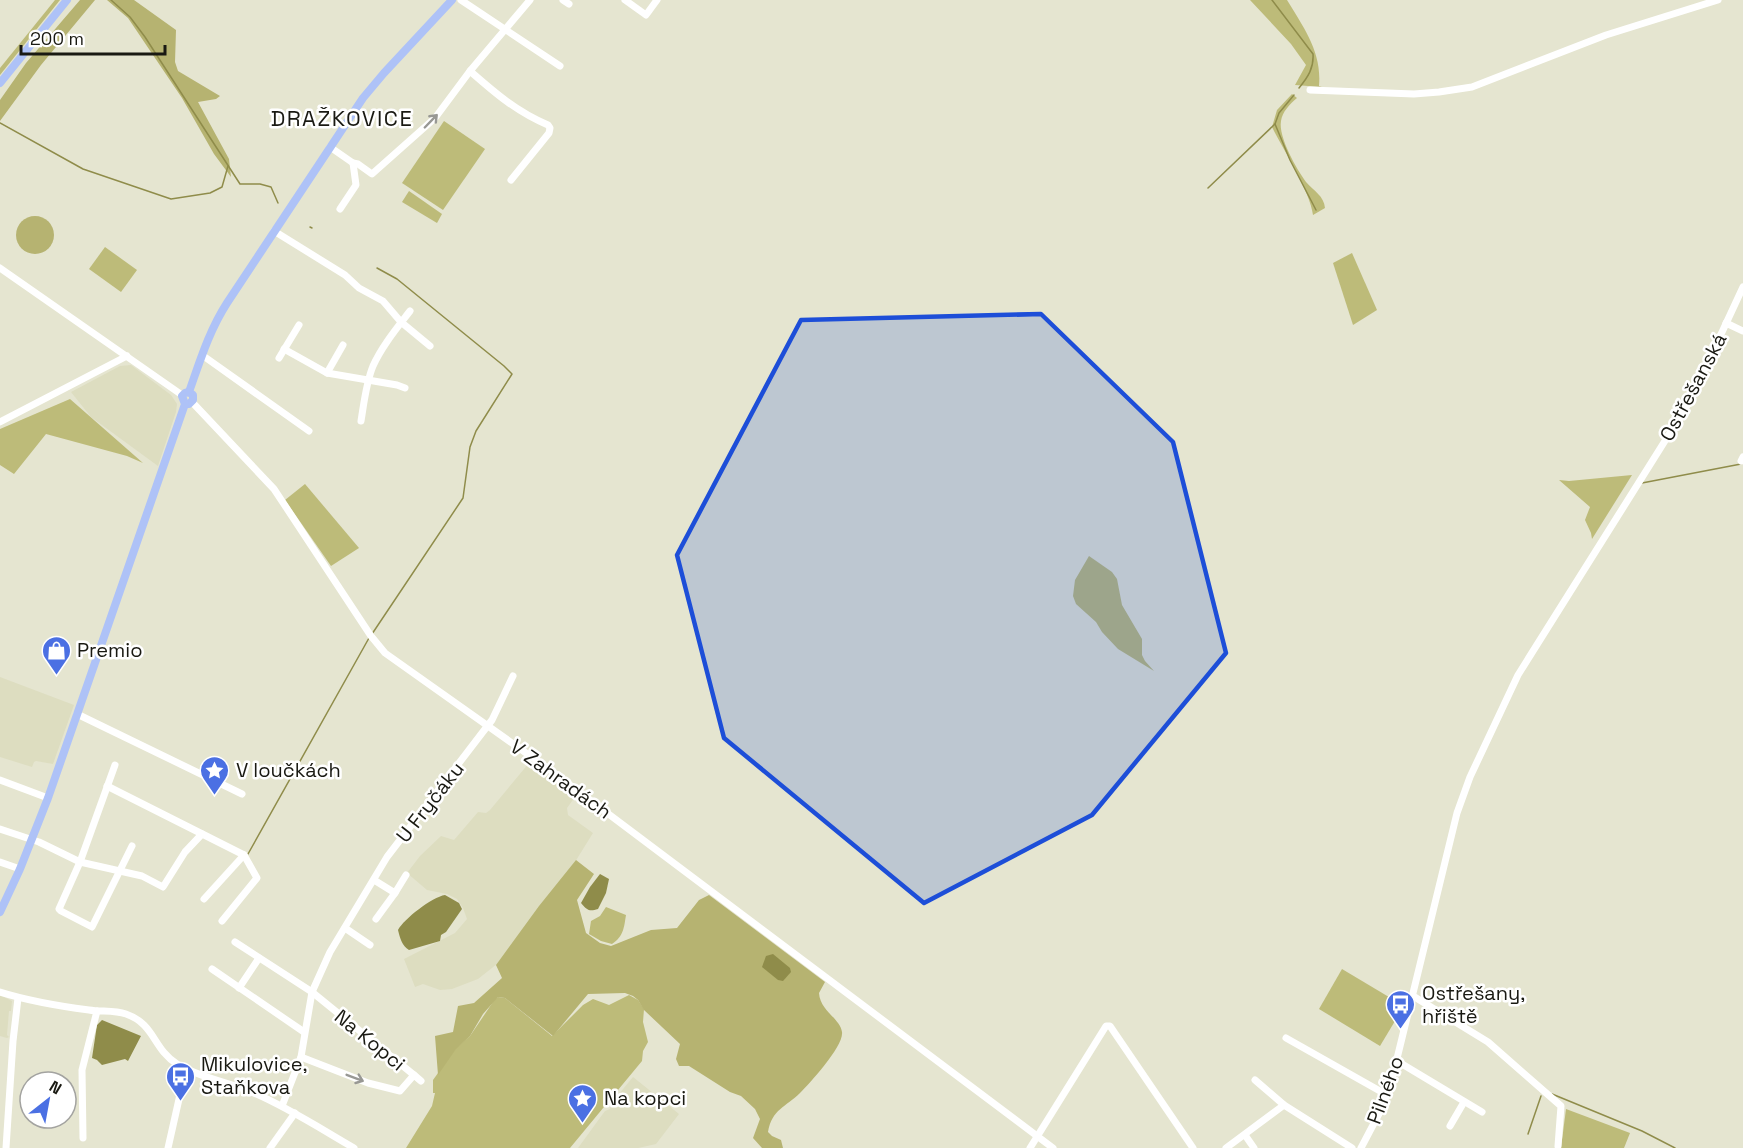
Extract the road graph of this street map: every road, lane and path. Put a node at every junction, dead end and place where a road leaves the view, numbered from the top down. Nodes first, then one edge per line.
1 (67, 0) edge
2 (452, 0) edge
3 (461, 0) edge
4 (530, 0) edge
5 (625, 0) edge
6 (657, 0) edge
7 (1718, 0) edge
8 (504, 29) junction
9 (560, 66) dead end
10 (470, 71) junction
11 (0, 83) edge
12 (1310, 90) dead end
13 (330, 147) junction
14 (353, 163) junction
15 (512, 180) dead end
16 (340, 209) dead end
17 (274, 231) junction
18 (0, 268) edge
19 (1743, 287) edge
20 (410, 311) dead end
21 (401, 322) junction
22 (1726, 323) junction
23 (299, 325) dead end
24 (1743, 331) edge
25 (343, 345) dead end
26 (430, 346) dead end
27 (284, 349) junction
28 (202, 355) junction
29 (127, 356) junction
30 (279, 358) dead end
31 (327, 373) junction
32 (369, 380) junction
33 (405, 388) dead end
34 (187, 398) junction
35 (361, 421) dead end
36 (0, 422) edge
37 (309, 431) dead end
38 (513, 676) dead end
39 (77, 714) junction
40 (488, 725) junction
41 (115, 765) dead end
42 (0, 780) edge
43 (108, 786) junction
44 (242, 794) dead end
45 (48, 798) junction
46 (0, 829) edge
47 (202, 834) junction
48 (32, 840) junction
49 (132, 846) dead end
50 (244, 855) junction
51 (0, 862) edge
52 (80, 862) junction
53 (20, 869) junction
54 (120, 871) junction
55 (406, 875) dead end
56 (374, 880) junction
57 (395, 893) junction
58 (204, 899) dead end
59 (0, 912) edge
60 (376, 919) dead end
61 (222, 921) dead end
62 (345, 928) junction
63 (235, 942) dead end
64 (370, 945) dead end
65 (259, 958) junction
66 (212, 969) dead end
67 (239, 988) junction
68 (0, 992) edge
69 (312, 992) junction
70 (1413, 996) junction
71 (18, 998) junction
72 (97, 1011) junction
73 (304, 1032) junction
74 (1286, 1038) dead end
75 (301, 1057) junction
76 (1397, 1062) junction
77 (186, 1068) junction
78 (414, 1075) junction
79 (1529, 1079) junction
80 (1256, 1080) dead end
81 (421, 1081) dead end
82 (1523, 1086) dead end
83 (1387, 1095) junction
84 (1464, 1102) junction
85 (1284, 1105) junction
86 (0, 1106) edge
87 (282, 1106) junction
88 (8, 1110) junction
89 (1482, 1112) dead end
90 (295, 1113) junction
91 (1450, 1126) dead end
92 (1245, 1135) junction
93 (1037, 1137) junction
94 (83, 1138) dead end
95 (1558, 1146) dead end
96 (6, 1148) edge
97 (168, 1148) edge
98 (270, 1148) edge
99 (354, 1148) edge
100 (1030, 1148) edge
101 (1053, 1148) edge
102 (1193, 1148) edge
103 (1226, 1148) edge
104 (1254, 1148) edge
105 (1352, 1148) edge
106 (1361, 1148) edge

1 - 11 main road
2 - 13 main road
3 - 8 street
4 - 8 street
5 - 6 street
7 - 12 street
8 - 9 street
8 - 10 street
14 -> 10 street
10 - 15 street
13 - 14 street
13 - 17 main road
14 - 16 street
17 - 21 street
17 - 28 main road
18 - 29 street, V Zahradách
19 - 22 street, Ostřešanská
20 - 21 street
21 - 26 street
21 - 32 street
22 - 24 street
22 - 70 street, Ostřešanská
23 - 27 street
25 - 31 street
27 - 30 street
27 - 31 street
28 - 34 main road
28 - 37 street
29 - 34 street, V Zahradách
29 - 36 street
31 - 32 street
32 - 33 street
32 - 35 street
34 - 39 main road
34 - 40 street, V Zahradách
38 - 40 street, U Fryčáku
39 - 44 street
39 - 45 main road
40 - 56 street, U Fryčáku
40 - 93 street, V Zahradách
41 - 43 street
42 - 45 street
43 - 47 street
43 - 52 street
45 - 48 main road
46 - 48 street
47 - 50 street
47 - 54 street
48 - 52 street
48 - 53 main road
49 - 54 street
50 - 58 street
50 - 61 street
51 - 53 street
52 - 54 street
52 - 54 street
53 - 59 main road
55 - 57 street, U Fryčáku
56 - 57 street
56 - 62 street, U Fryčáku
57 - 60 street, U Fryčáku
62 - 64 street
62 - 69 street, U Fryčáku
63 - 65 street, Na Kopci
65 - 67 street
65 - 69 street, Na Kopci
66 - 67 street, Na Kopci
67 - 73 street, Na Kopci
68 - 71 street
69 - 73 street, Na Kopci
69 - 78 street, Na Kopci
70 - 76 street, Pilného
70 - 79 street
71 - 72 street
71 - 88 street
72 - 77 street
72 - 94 street
73 - 75 street, Na Kopci
74 - 83 street
75 -> 78 street, Na Kopci
75 - 87 street, Na Kopci
76 - 83 street, Pilného
76 - 84 street
77 - 87 street
77 - 97 street
78 - 81 street
79 - 82 street
79 - 95 street
80 - 85 street
83 - 106 street, Pilného
84 - 89 street
84 - 91 street
85 - 92 street
85 - 105 street
86 - 88 street
87 - 90 street
88 - 96 street
90 - 98 street
90 - 99 street
92 - 103 street
92 - 104 street
93 - 100 street
93 - 101 street, V Zahradách
93 - 102 street

